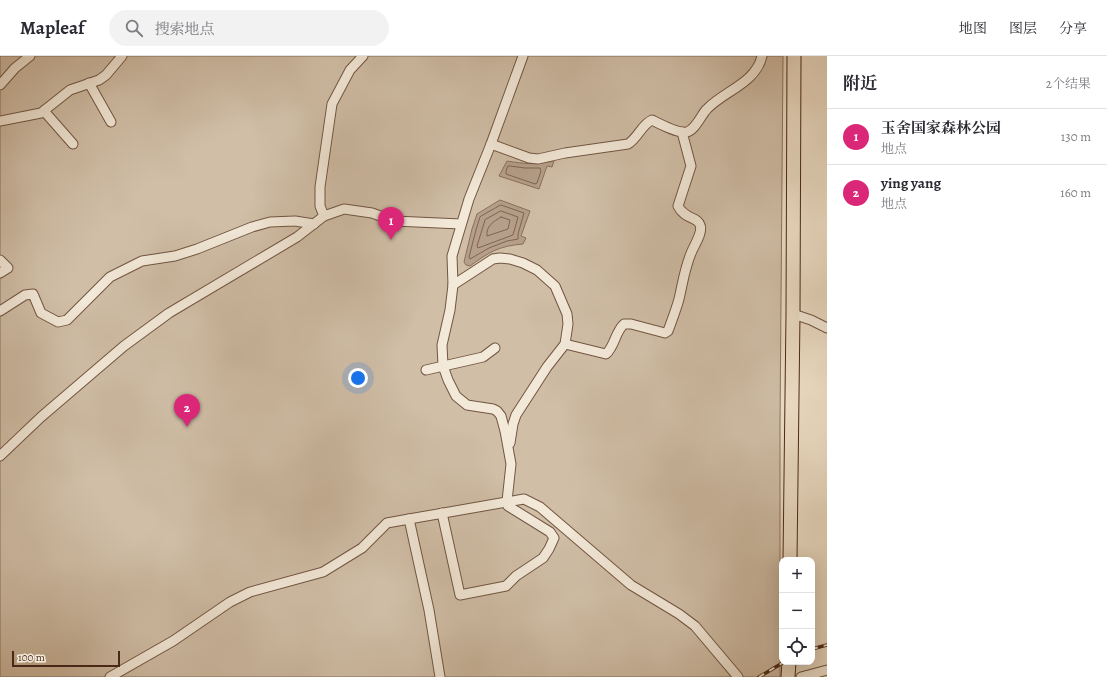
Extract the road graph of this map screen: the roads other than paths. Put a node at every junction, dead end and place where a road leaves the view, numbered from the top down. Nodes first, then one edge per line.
1 (30, 56) edge
2 (122, 56) edge
3 (363, 56) edge
4 (523, 56) edge
5 (762, 56) edge
6 (794, 56) edge
7 (89, 83) junction
8 (0, 85) edge
9 (44, 111) junction
10 (0, 120) edge
11 (112, 122) dead end
12 (682, 132) junction
13 (73, 144) dead end
14 (491, 144) junction
15 (324, 216) junction
16 (314, 224) junction
17 (461, 224) junction
18 (0, 260) edge
19 (0, 273) edge
20 (453, 285) junction
21 (0, 310) edge
22 (793, 314) junction
23 (827, 328) edge
24 (564, 344) junction
25 (495, 348) dead end
26 (443, 366) junction
27 (426, 370) dead end
28 (509, 452) junction
29 (0, 456) edge
30 (507, 501) junction
31 (442, 513) junction
32 (409, 519) junction
33 (790, 557) edge
34 (789, 665) edge
35 (827, 670) edge
36 (110, 677) edge
37 (440, 677) edge
38 (738, 677) edge
39 (788, 677) edge
40 (801, 677) edge

1 - 8 street
2 - 7 street
3 - 15 street
4 - 14 street
5 - 12 street
6 - 22 highway
7 - 9 street
7 - 11 street
9 - 10 street
9 - 13 street
12 - 14 street
12 - 24 street
14 - 17 street
15 - 16 street
15 - 17 street
16 - 21 street
16 - 29 street
17 - 20 street
18 - 19 street
20 - 24 street
20 - 26 street
22 - 23 street
22 - 33 highway
24 - 28 street
25 - 26 street
26 - 27 street
26 - 28 street
28 - 30 street
30 - 31 street
30 - 31 street
30 - 38 street
31 - 32 street
32 - 36 street
32 - 37 street
34 - 39 highway
35 - 40 street

